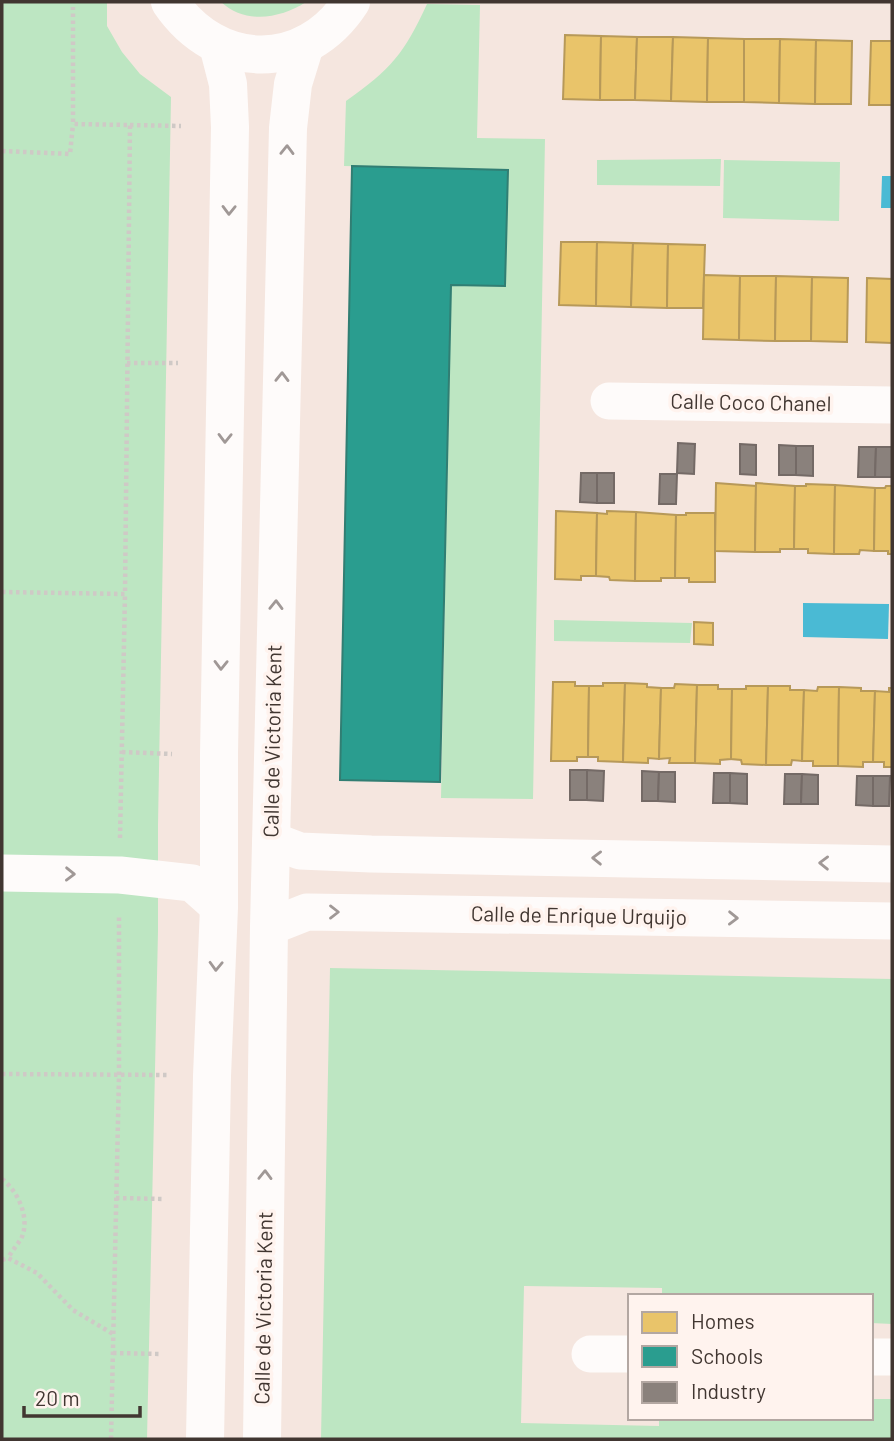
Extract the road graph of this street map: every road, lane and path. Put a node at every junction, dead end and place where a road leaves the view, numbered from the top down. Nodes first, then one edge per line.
1 (170, 2) edge
2 (351, 2) edge
3 (73, 7) dead end
4 (218, 45) junction
5 (305, 45) junction
6 (73, 124) junction
7 (130, 125) junction
8 (181, 126) dead end
9 (2, 151) edge
10 (127, 363) junction
11 (178, 363) dead end
12 (609, 401) dead end
13 (892, 405) edge
14 (2, 592) edge
15 (125, 594) junction
16 (122, 752) junction
17 (172, 754) dead end
18 (120, 838) dead end
19 (271, 840) junction
20 (892, 864) edge
21 (2, 873) edge
22 (219, 907) junction
23 (119, 917) dead end
24 (892, 921) edge
25 (269, 927) junction
26 (2, 1074) edge
27 (119, 1075) junction
28 (169, 1075) dead end
29 (2, 1179) edge
30 (116, 1198) junction
31 (164, 1199) dead end
32 (8, 1258) junction
33 (2, 1261) edge
34 (113, 1334) junction
35 (113, 1353) junction
36 (161, 1354) dead end
37 (590, 1354) dead end
38 (628, 1354) edge
39 (873, 1357) edge
40 (892, 1357) edge
41 (111, 1439) edge
42 (205, 1439) edge
43 (262, 1439) edge

1 - 4 main road
2 - 5 main road
3 - 6 path
4 - 5 main road
4 -> 22 main road
19 -> 5 main road, Calle de Victoria Kent
6 - 7 path
6 - 9 path
7 - 8 path
7 - 10 path
10 - 11 path
10 - 15 path
12 - 13 street, Calle Coco Chanel
14 - 15 path
15 - 16 path
16 - 17 path
16 - 18 path
20 -> 19 street
19 - 25 main road, Calle de Victoria Kent
21 -> 22 street
22 -> 42 main road
23 - 27 path
25 -> 24 street, Calle de Enrique Urquijo
43 -> 25 main road, Calle de Victoria Kent
26 - 27 path
27 - 28 path
27 - 30 path
29 - 32 path
30 - 31 path
30 - 34 path
32 - 33 path
32 - 34 path
34 - 35 path
35 - 36 path
35 - 41 path
37 - 38 street
39 - 40 street

